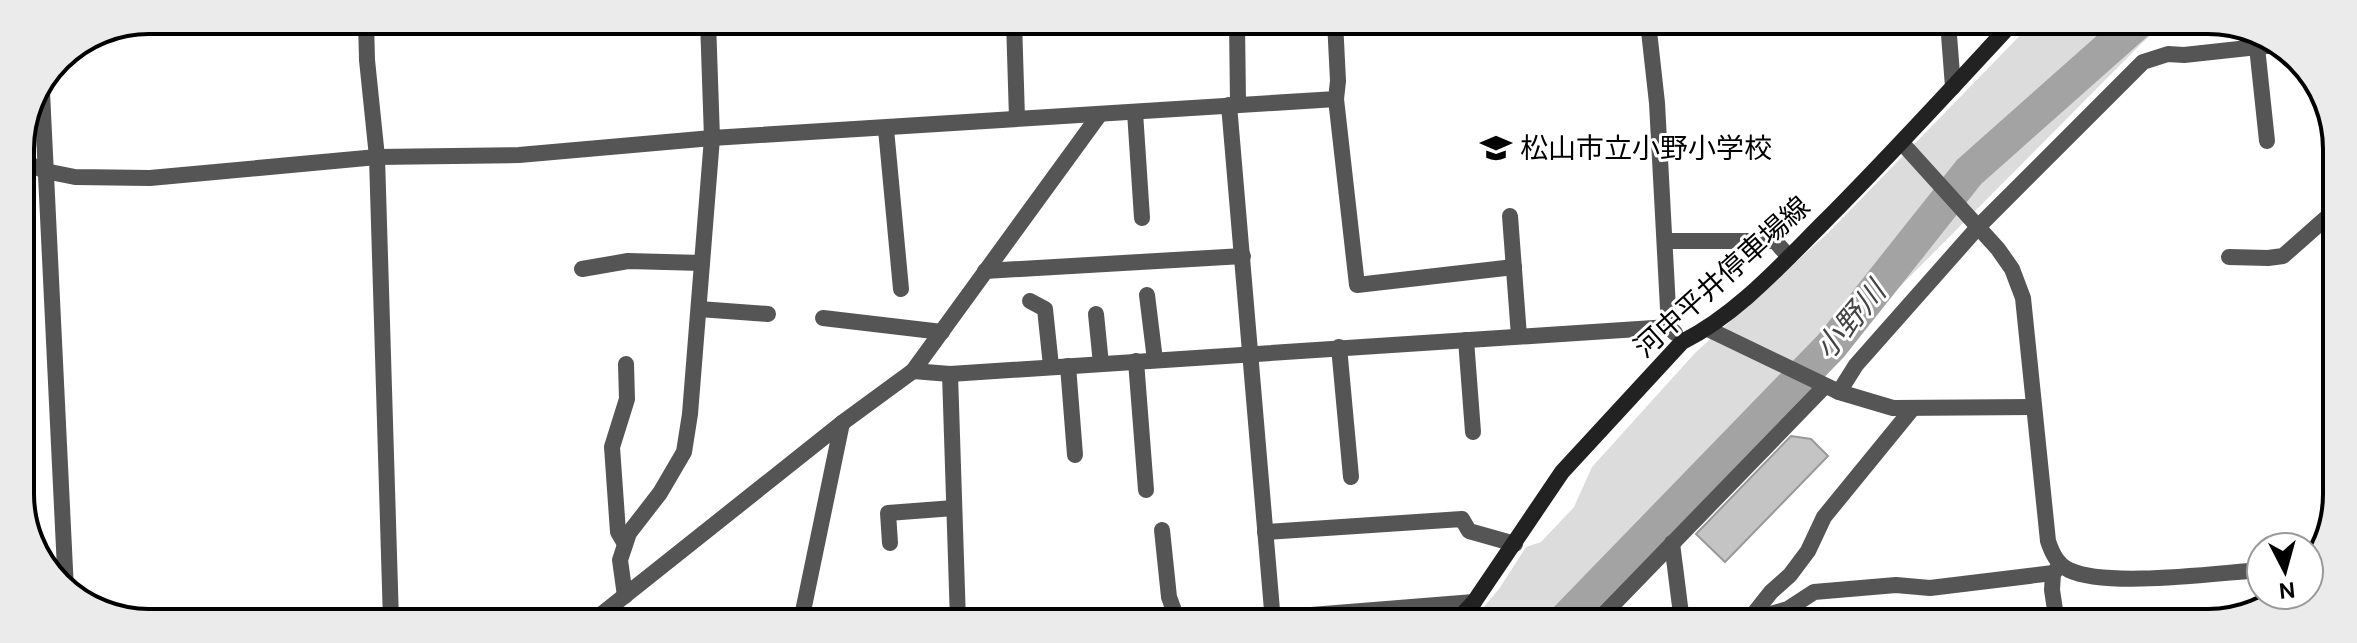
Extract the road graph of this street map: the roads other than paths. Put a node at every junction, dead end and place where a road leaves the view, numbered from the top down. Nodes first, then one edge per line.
1 (366, 34) edge
2 (708, 34) edge
3 (1014, 34) edge
4 (1238, 34) edge
5 (1336, 34) edge
6 (1649, 34) edge
7 (1949, 34) edge
8 (2002, 34) edge
9 (2257, 47) junction
10 (2260, 47) edge
11 (1953, 87) junction
12 (1336, 99) junction
13 (1234, 104) junction
14 (43, 106) edge
15 (1135, 112) junction
16 (1100, 114) junction
17 (1017, 118) junction
18 (886, 129) junction
19 (712, 138) junction
20 (2267, 141) dead end
21 (1907, 148) junction
22 (377, 157) junction
23 (34, 166) edge
24 (45, 171) junction
25 (1510, 216) dead end
26 (1142, 218) dead end
27 (2323, 221) edge
28 (1977, 223) junction
29 (1665, 241) junction
30 (1243, 256) junction
31 (1789, 257) junction
32 (2229, 257) dead end
33 (702, 263) junction
34 (1514, 267) junction
35 (582, 269) dead end
36 (985, 271) junction
37 (901, 289) dead end
38 (1147, 295) dead end
39 (1030, 301) dead end
40 (699, 309) junction
41 (768, 314) dead end
42 (1096, 314) dead end
43 (823, 318) dead end
44 (1669, 327) junction
45 (1710, 330) junction
46 (942, 332) junction
47 (1519, 336) junction
48 (1466, 340) junction
49 (1682, 342) junction
50 (1339, 347) junction
51 (1249, 352) junction
52 (1155, 360) junction
53 (1136, 361) junction
54 (626, 364) dead end
55 (1101, 364) junction
56 (1051, 366) junction
57 (1068, 366) junction
58 (913, 371) junction
59 (950, 374) junction
60 (1828, 387) junction
61 (2033, 407) junction
62 (1913, 408) junction
63 (842, 423) junction
64 (1473, 432) dead end
65 (1075, 455) dead end
66 (1351, 477) dead end
67 (1146, 490) dead end
68 (954, 508) junction
69 (1162, 530) dead end
70 (1265, 532) junction
71 (890, 543) dead end
72 (1672, 543) junction
73 (625, 544) junction
74 (1515, 544) junction
75 (2057, 569) junction
76 (2245, 571) edge
77 (65, 572) edge
78 (625, 596) junction
79 (1474, 602) junction
80 (391, 609) edge
81 (608, 609) edge
82 (803, 609) edge
83 (958, 609) edge
84 (1173, 609) edge
85 (1272, 609) edge
86 (1396, 609) edge
87 (1467, 609) edge
88 (1609, 609) edge
89 (1680, 609) edge
90 (1757, 609) edge
91 (1788, 609) edge
92 (2055, 609) edge

1 - 22 street
2 - 19 street
3 - 17 street
4 - 13 street
5 - 12 street
6 - 29 street
7 - 11 street
8 - 11 main road, 河中平井停車場線
9 - 10 street
9 - 20 street
9 - 28 street
11 - 21 main road, 河中平井停車場線
12 - 13 street
12 - 34 street
13 - 15 street
13 - 30 street
14 - 24 street
15 - 16 street
15 - 26 street
16 - 17 street
16 - 36 street
17 - 18 street
18 - 19 street
18 - 37 street
19 - 22 street
19 - 33 street
21 - 28 street
21 - 31 main road, 河中平井停車場線
22 - 24 street
22 - 80 street
23 - 24 street
24 - 77 street
25 - 34 street
27 - 32 street
28 - 60 street
28 - 61 street
29 - 31 street
29 - 44 street
30 - 36 street
30 - 51 street
31 - 45 main road, 河中平井停車場線
33 - 35 street
33 - 40 street
34 - 47 street
36 - 46 street
38 - 52 street
39 - 56 street
40 - 41 street
40 - 73 street
42 - 55 street
43 - 46 street
44 - 47 street
44 - 49 street
45 - 49 main road, 河中平井停車場線
45 - 60 street
46 - 58 street
47 - 48 street
48 - 50 street
48 - 64 street
49 - 74 main road, 河中平井停車場線
50 - 51 street
50 - 66 street
51 - 52 street
51 - 70 street
52 - 53 street
53 - 55 street
53 - 67 street
54 - 73 street
55 - 57 street
56 - 57 street
56 - 59 street
57 - 65 street
58 - 59 street
58 - 63 street
59 - 68 street
60 - 62 street
60 - 72 street
61 - 62 street
61 - 75 street
62 - 90 street
63 - 78 street
63 - 82 street
68 - 71 street
68 - 83 street
69 - 84 street
70 - 74 street
70 - 85 street
72 - 88 street
72 - 89 street
73 - 78 street
74 - 79 main road, 河中平井停車場線
75 - 76 street
75 - 91 street
75 - 92 street
78 - 81 street
79 - 86 street
79 - 87 main road, 河中平井停車場線

